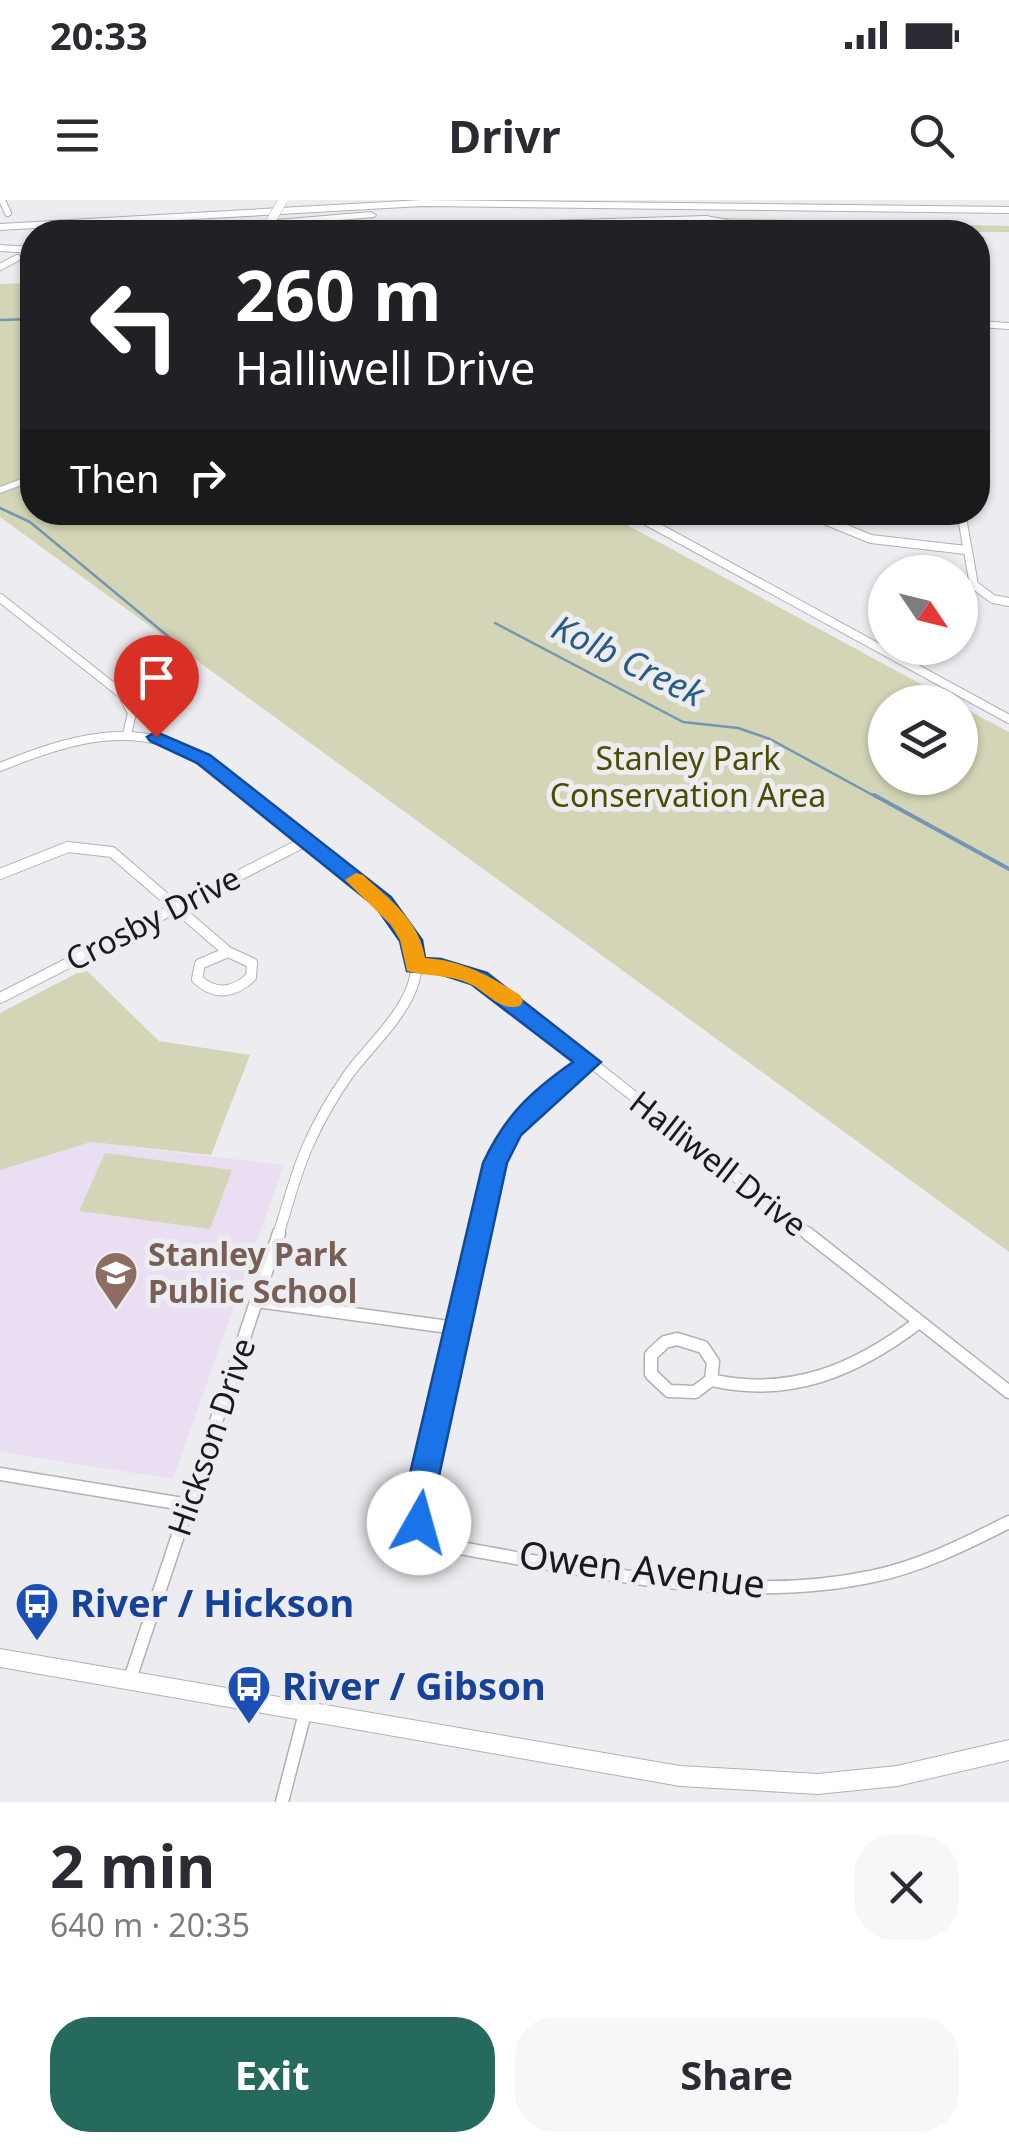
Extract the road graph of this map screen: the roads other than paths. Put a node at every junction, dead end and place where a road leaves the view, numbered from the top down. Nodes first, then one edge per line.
1 (2, 200) edge
2 (359, 200) edge
3 (639, 200) edge
4 (673, 203) junction
5 (286, 204) edge
6 (1009, 210) edge
7 (8, 213) dead end
8 (388, 214) junction
9 (1009, 219) edge
10 (87, 220) edge
11 (281, 220) edge
12 (316, 220) edge
13 (17, 258) dead end
14 (0, 267) edge
15 (654, 525) edge
16 (836, 525) edge
17 (963, 525) edge
18 (966, 550) junction
19 (0, 598) edge
20 (1009, 602) edge
21 (1009, 719) edge
22 (128, 734) junction
23 (0, 767) edge
24 (306, 841) junction
25 (0, 874) edge
26 (176, 908) junction
27 (228, 952) junction
28 (414, 965) junction
29 (0, 998) edge
30 (590, 1062) junction
31 (258, 1301) junction
32 (919, 1322) junction
33 (456, 1328) junction
34 (710, 1380) junction
35 (1009, 1392) edge
36 (0, 1474) edge
37 (189, 1504) junction
38 (1009, 1522) edge
39 (0, 1658) edge
40 (130, 1679) junction
41 (305, 1713) junction
42 (1009, 1750) edge
43 (282, 1802) edge

1 - 7 street
2 - 5 highway
3 - 4 highway
4 - 5 highway
4 - 6 highway
5 - 10 highway
8 - 9 highway
8 - 11 highway
8 - 12 highway
13 - 14 street
15 - 21 street
16 - 18 street
17 - 18 street
18 - 20 street
19 - 22 street
22 - 23 street
22 - 24 street
24 - 26 street, Crosby Drive
24 - 28 street
25 - 26 street
26 - 27 street
26 - 29 street, Crosby Drive
27 - 27 street
28 - 30 street, Halliwell Drive
28 - 31 street, Hickson Drive
30 - 32 street, Halliwell Drive
30 - 33 street, Owen Avenue
31 - 33 street
31 - 37 street, Hickson Drive
32 - 34 street
32 - 35 street, Halliwell Drive
33 - 38 street, Owen Avenue
34 - 34 street
36 - 37 street
37 - 40 street, Hickson Drive
39 - 40 street
40 - 41 street
41 - 42 street
41 - 43 street

